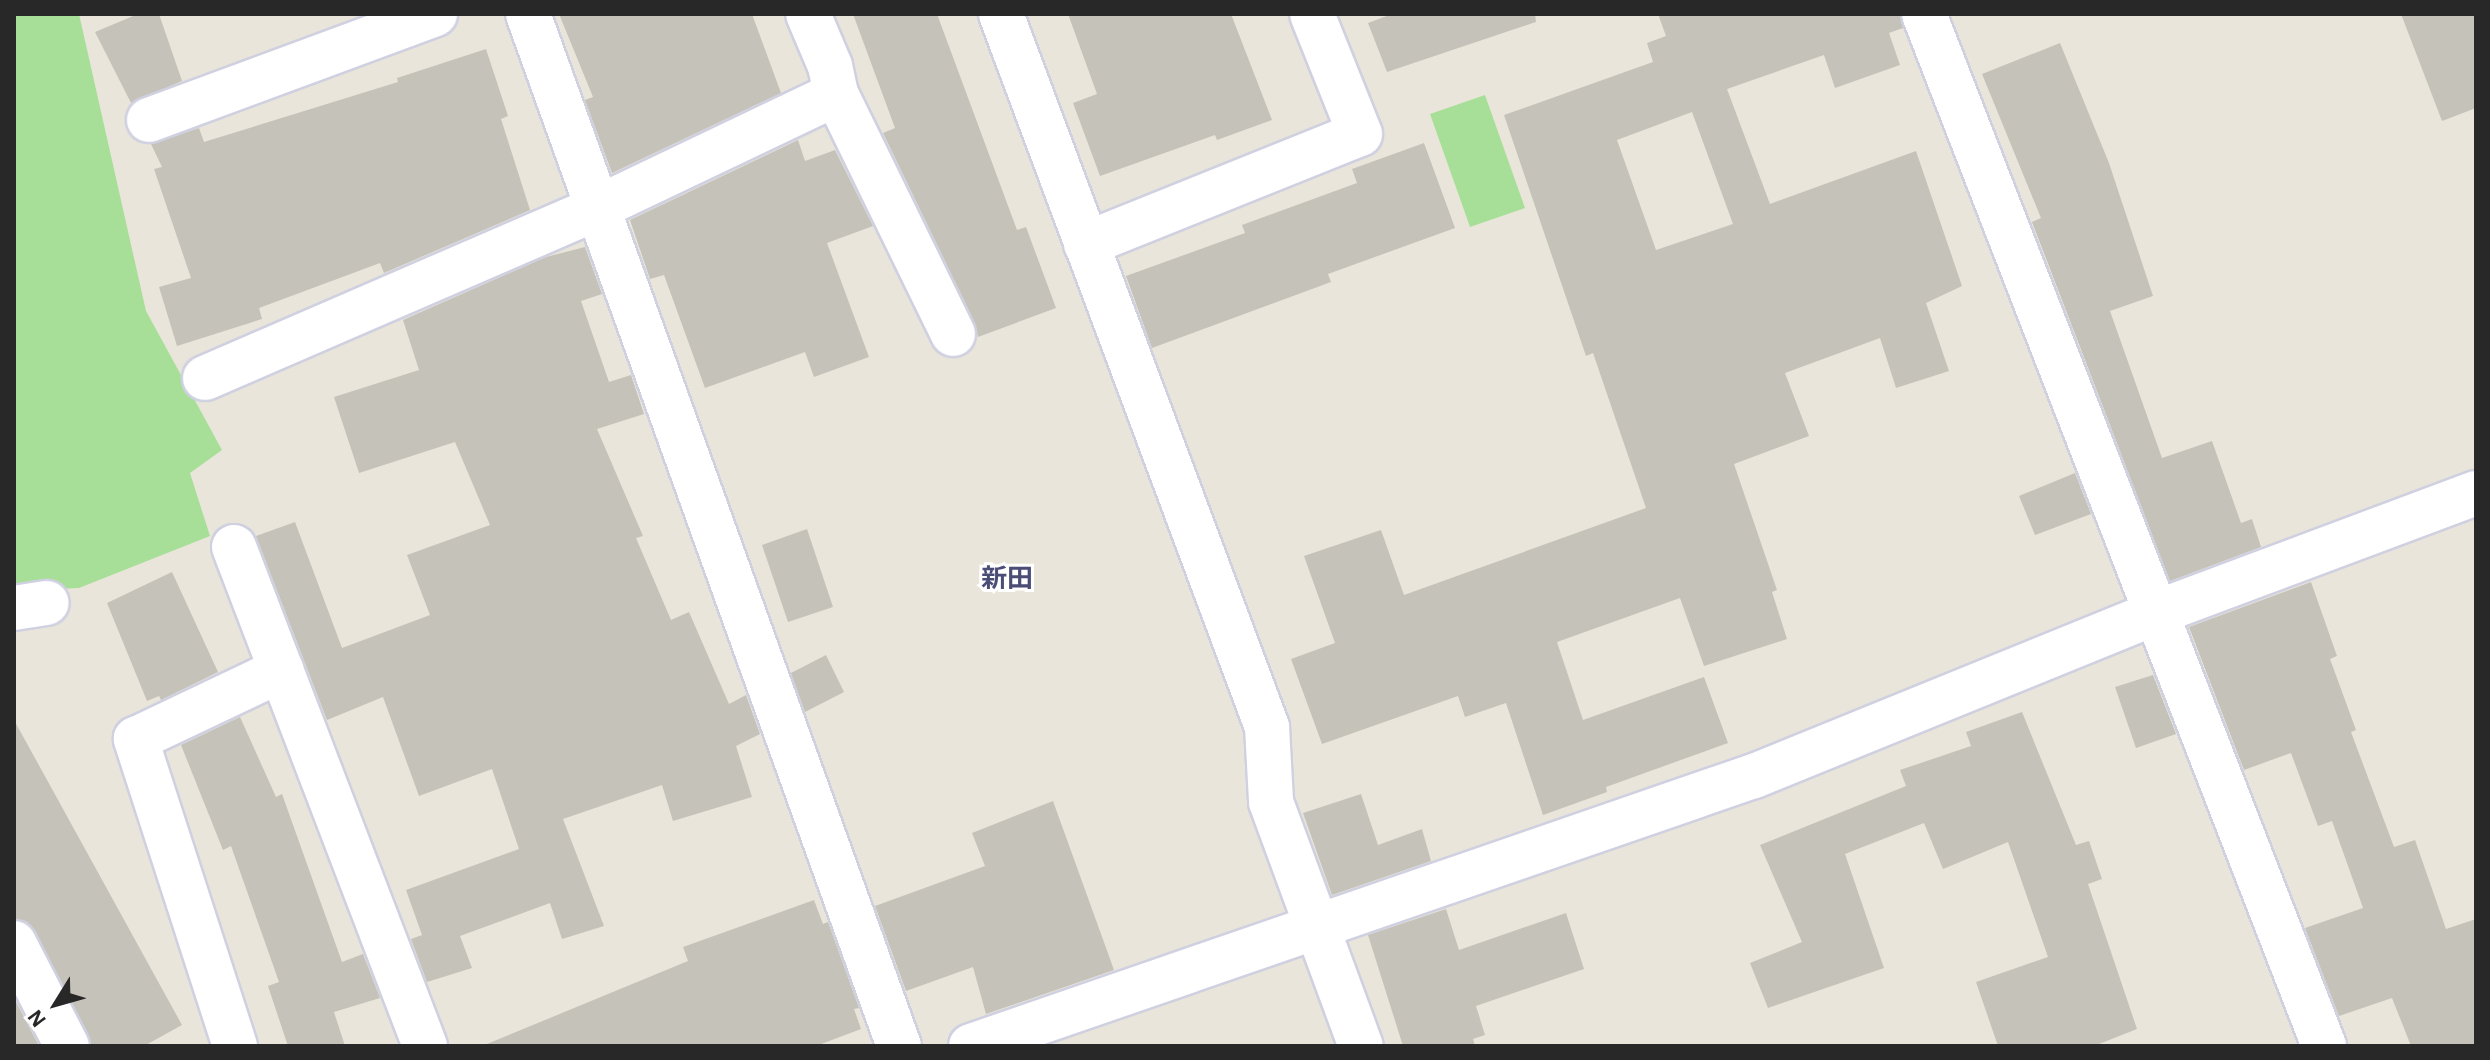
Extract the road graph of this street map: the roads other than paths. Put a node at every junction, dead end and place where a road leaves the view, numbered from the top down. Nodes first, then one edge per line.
1 (435, 14) edge
2 (528, 14) edge
3 (808, 14) edge
4 (1001, 14) edge
5 (1312, 14) edge
6 (1924, 14) edge
7 (836, 94) junction
8 (149, 120) dead end
9 (597, 208) junction
10 (1086, 244) junction
11 (953, 334) dead end
12 (205, 378) dead end
13 (2476, 493) edge
14 (234, 547) dead end
15 (2158, 612) junction
16 (281, 670) junction
17 (1316, 929) junction
18 (14, 943) edge
19 (1033, 1036) edge
20 (67, 1046) edge
21 (235, 1046) edge
22 (425, 1046) edge
23 (899, 1046) edge
24 (971, 1046) edge
25 (1361, 1046) edge
26 (2324, 1046) edge

1 - 8 street
2 - 9 street
3 - 7 street
4 - 10 street
5 - 10 street
6 - 15 street
7 - 9 street
7 - 11 street
9 - 12 street
9 - 23 street
10 - 17 street
13 - 15 street
14 - 16 street
15 - 17 street
15 - 26 street
16 - 21 street
16 - 22 street
17 - 19 street
17 - 25 street
18 - 20 street
19 - 24 street

